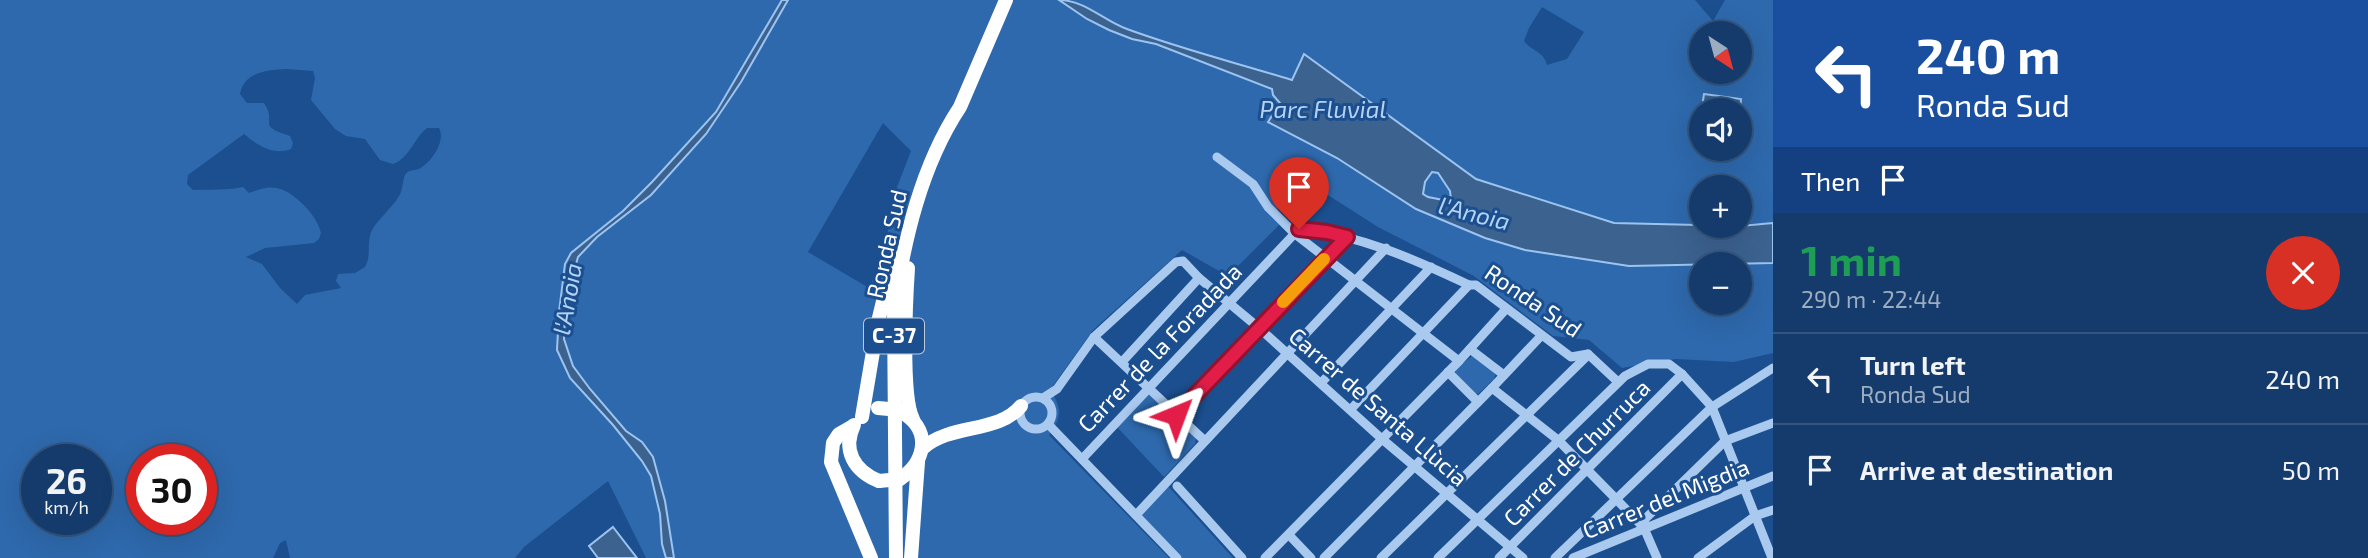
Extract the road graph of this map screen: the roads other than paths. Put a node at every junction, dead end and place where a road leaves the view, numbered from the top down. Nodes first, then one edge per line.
1 (1006, 0) edge
2 (950, 122) junction
3 (1217, 156) dead end
4 (1295, 234) junction
5 (1347, 237) junction
6 (1386, 248) junction
7 (1325, 258) junction
8 (1431, 267) junction
9 (1199, 278) junction
10 (1356, 282) junction
11 (1469, 285) junction
12 (1229, 303) junction
13 (1391, 309) junction
14 (1506, 310) junction
15 (1258, 328) junction
16 (1423, 335) junction
17 (1541, 336) junction
18 (1094, 337) junction
19 (1470, 349) junction
20 (1286, 353) junction
21 (1588, 355) junction
22 (1458, 361) junction
23 (1122, 362) junction
24 (1773, 368) edge
25 (1448, 372) junction
26 (1682, 374) junction
27 (1504, 375) junction
28 (1618, 382) junction
29 (1321, 383) junction
30 (1492, 388) junction
31 (1148, 389) junction
32 (1043, 398) junction
33 (1478, 402) junction
34 (1021, 406) junction
35 (1712, 407) junction
36 (1351, 409) junction
37 (1176, 415) junction
38 (1526, 415) junction
39 (1003, 420) junction
40 (857, 421) junction
41 (1023, 423) junction
42 (1773, 423) edge
43 (916, 424) junction
44 (1048, 424) junction
45 (944, 434) junction
46 (1382, 439) junction
47 (1558, 440) junction
48 (1205, 441) junction
49 (1725, 441) junction
50 (920, 455) junction
51 (1082, 458) junction
52 (1415, 465) junction
53 (1588, 471) junction
54 (1771, 478) edge
55 (1177, 486) dead end
56 (1744, 487) junction
57 (1447, 492) junction
58 (1617, 500) junction
59 (1773, 510) edge
60 (1136, 515) junction
61 (1755, 516) junction
62 (1477, 519) junction
63 (1644, 528) junction
64 (1289, 535) junction
65 (1509, 547) junction
66 (871, 558) edge
67 (896, 558) edge
68 (911, 558) edge
69 (1177, 558) edge
70 (1242, 558) edge
71 (1265, 558) edge
72 (1311, 558) edge
73 (1324, 558) edge
74 (1381, 558) edge
75 (1438, 558) edge
76 (1499, 558) edge
77 (1523, 558) edge
78 (1555, 558) edge
79 (1573, 558) edge
80 (1657, 558) edge
81 (1698, 558) edge
82 (1772, 558) edge

1 - 2 highway, Ronda Sud / C-37
2 - 40 highway
2 - 43 highway
2 - 67 highway, Ronda Sud / C-37
3 - 4 street
4 - 5 street, Ronda Sud
4 - 7 street
4 - 12 street, Carrer de la Foradada
5 - 6 street, Ronda Sud
5 - 7 street
6 - 8 street, Ronda Sud
6 - 10 street
7 - 10 street
7 - 15 street
8 - 11 street, Ronda Sud
8 - 13 street
9 - 12 street, Carrer de Santa Llùcia
9 - 18 street, Carrer de Santa Llùcia
9 - 23 street
10 - 13 street
10 - 20 street
11 - 14 street, Ronda Sud
11 - 16 street
12 - 15 street, Carrer de Santa Llùcia
12 - 31 street, Carrer de la Foradada
13 - 16 street
13 - 29 street
14 - 17 street, Ronda Sud
14 - 19 street
15 - 20 street, Carrer de Santa Llùcia
15 - 37 street
16 - 22 street
16 - 36 street
17 - 21 street, Ronda Sud
17 - 27 street
18 - 23 street
18 - 32 street
19 - 22 street
19 - 27 street
20 - 29 street, Carrer de Santa Llùcia
20 - 48 street
21 - 28 street
21 - 38 street
22 - 25 street
23 - 31 street
24 - 35 street
25 - 33 street
25 - 46 street
26 - 28 street
26 - 35 street
26 - 53 street, Carrer de Churruca
27 - 30 street
28 - 47 street
29 - 36 street, Carrer de Santa Llùcia
30 - 33 street
30 - 38 street
31 - 37 street
31 - 51 street, Carrer de la Foradada
32 - 34 street
32 - 44 street
33 - 52 street
34 - 39 highway
34 - 41 street
35 - 49 street
35 - 58 street
36 - 46 street, Carrer de Santa Llùcia
37 - 48 street
38 - 47 street
38 - 57 street
39 - 41 highway
39 - 45 highway
40 - 43 highway, bridge
40 - 50 highway, bridge
40 - 66 highway
41 - 44 street
42 - 49 street
43 - 45 highway
43 - 50 highway
44 - 51 street
45 - 50 highway
46 - 52 street, Carrer de Santa Llùcia
46 - 64 street
47 - 53 street
47 - 62 street
48 - 60 street
49 - 56 street
49 - 63 street
50 - 68 highway
51 - 60 street
52 - 57 street, Carrer de Santa Llùcia
52 - 73 street
53 - 58 street
53 - 65 street, Carrer de Churruca
54 - 56 street, Carrer del Migdia
55 - 70 street
56 - 61 street
56 - 63 street, Carrer del Migdia
57 - 62 street, Carrer de Santa Llùcia
57 - 74 street
58 - 63 street
58 - 78 street
59 - 61 street
60 - 69 street
61 - 81 street
61 - 82 street
62 - 65 street, Carrer de Santa Llùcia
62 - 75 street
63 - 79 street, Carrer del Migdia
63 - 80 street
64 - 71 street
64 - 72 street
65 - 76 street, Carrer de Churruca
65 - 77 street, Carrer de Santa Llùcia

